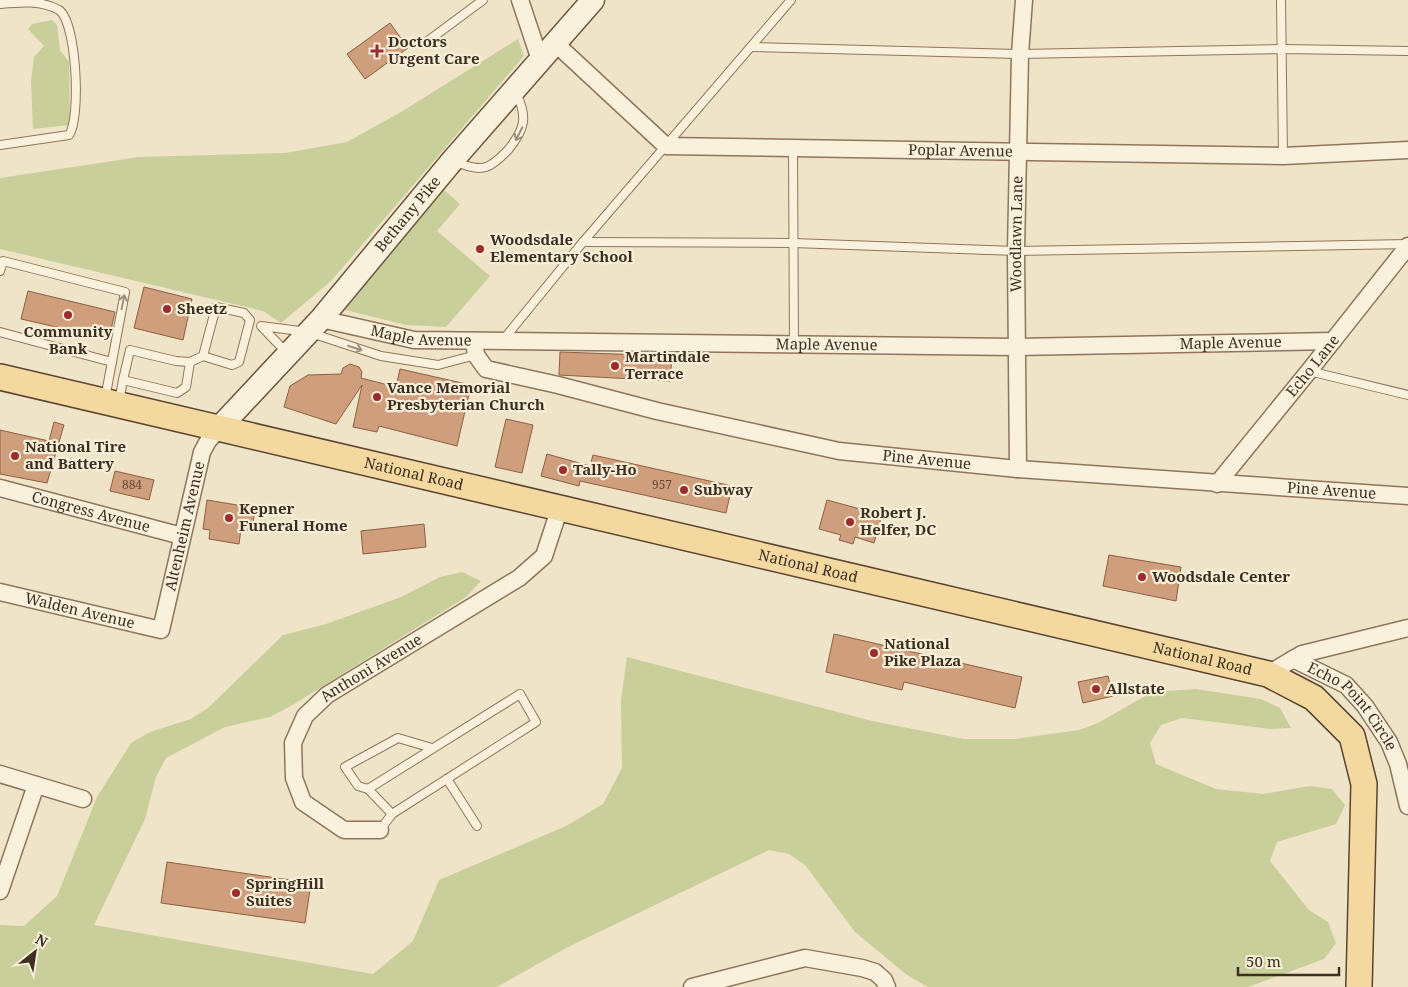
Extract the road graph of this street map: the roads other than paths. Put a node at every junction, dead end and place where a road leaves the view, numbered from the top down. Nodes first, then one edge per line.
1 (483, 0) edge
2 (520, 0) edge
3 (593, 0) edge
4 (791, 0) edge
5 (1024, 0) edge
6 (1281, 0) edge
7 (0, 4) edge
8 (425, 43) dead end
9 (555, 43) junction
10 (752, 47) junction
11 (1283, 49) junction
12 (1408, 51) edge
13 (1020, 54) junction
14 (540, 60) junction
15 (514, 88) junction
16 (0, 145) edge
17 (666, 146) junction
18 (793, 149) junction
19 (1408, 150) edge
20 (1019, 152) junction
21 (1283, 156) junction
22 (452, 161) junction
23 (583, 242) junction
24 (793, 244) junction
25 (1408, 245) edge
26 (1016, 251) junction
27 (0, 271) edge
28 (250, 320) junction
29 (261, 326) junction
30 (315, 326) junction
31 (0, 332) edge
32 (502, 341) junction
33 (1333, 341) junction
34 (794, 344) junction
35 (1016, 347) junction
36 (475, 348) junction
37 (288, 354) junction
38 (203, 356) junction
39 (112, 362) junction
40 (190, 362) junction
41 (1310, 371) junction
42 (0, 377) edge
43 (115, 395) junction
44 (1408, 395) edge
45 (220, 428) junction
46 (1018, 469) junction
47 (1216, 484) junction
48 (0, 488) edge
49 (1408, 496) edge
50 (560, 507) junction
51 (182, 536) junction
52 (0, 592) edge
53 (1408, 628) edge
54 (161, 630) joint
55 (1293, 659) junction
56 (1268, 674) junction
57 (432, 748) junction
58 (1403, 763) edge
59 (0, 774) edge
60 (447, 779) junction
61 (36, 785) junction
62 (368, 789) junction
63 (83, 798) dead end
64 (1408, 806) edge
65 (392, 814) junction
66 (477, 826) dead end
67 (380, 830) joint
68 (1, 891) edge
69 (716, 984) edge
70 (692, 987) edge
71 (887, 987) edge
72 (1359, 987) edge

1 - 8 lane
2 - 14 street
3 - 9 main road, Bethany Pike
4 - 10 lane
5 - 13 street, Woodlawn Lane
6 - 11 lane
7 - 16 lane
9 - 14 main road, Bethany Pike
9 - 17 street
10 - 13 lane
10 - 17 lane
11 - 12 lane
11 - 13 lane
11 - 21 lane
13 - 20 street, Woodlawn Lane
14 - 15 main road, Bethany Pike
15 - 22 main road, Bethany Pike
15 -> 22 lane
17 - 18 street, Poplar Avenue
17 - 23 lane
18 - 20 street, Poplar Avenue
18 - 24 lane
19 - 21 street, Poplar Avenue
20 - 21 street, Poplar Avenue
20 - 26 street, Woodlawn Lane
22 - 30 main road, Bethany Pike
23 - 24 lane
23 - 32 lane
24 - 26 lane
24 - 34 lane
25 - 26 lane
25 - 33 street, Echo Lane
26 - 35 street, Woodlawn Lane
39 -> 27 lane
28 - 29 lane
28 - 38 lane
28 - 38 lane
29 - 30 lane
29 - 37 lane
30 - 36 street, Maple Avenue
30 -> 36 lane
30 - 37 main road, Bethany Pike
31 - 39 lane
32 - 34 street, Maple Avenue
32 - 36 street, Maple Avenue
33 - 35 street, Maple Avenue
33 - 41 street, Echo Lane
34 - 35 street, Maple Avenue
35 - 46 street, Woodlawn Lane
36 - 46 street, Pine Avenue
37 - 45 main road, Bethany Pike
38 - 40 lane
39 - 43 lane
40 - 43 lane
40 - 43 lane
41 - 44 lane
41 - 47 street, Echo Lane
42 - 43 main road, National Road
43 - 45 main road, National Road
45 - 50 main road, National Road
45 - 51 street, Altenheim Avenue
46 - 47 street, Pine Avenue
47 - 49 street, Pine Avenue
48 - 51 street, Congress Avenue
50 - 56 main road, National Road
50 - 67 street, Anthoni Avenue
51 - 54 street, Altenheim Avenue
52 - 54 street, Walden Avenue
53 - 55 street
55 - 56 street
55 - 58 street, Echo Point Circle
56 - 72 main road, National Road
57 - 60 lane
57 - 62 lane
57 - 62 lane
58 - 64 street, Echo Point Circle
59 - 61 street
60 - 65 lane
60 - 66 lane
61 - 63 street
61 - 68 street
62 - 65 lane
65 - 67 lane
69 - 70 street
69 - 71 street

